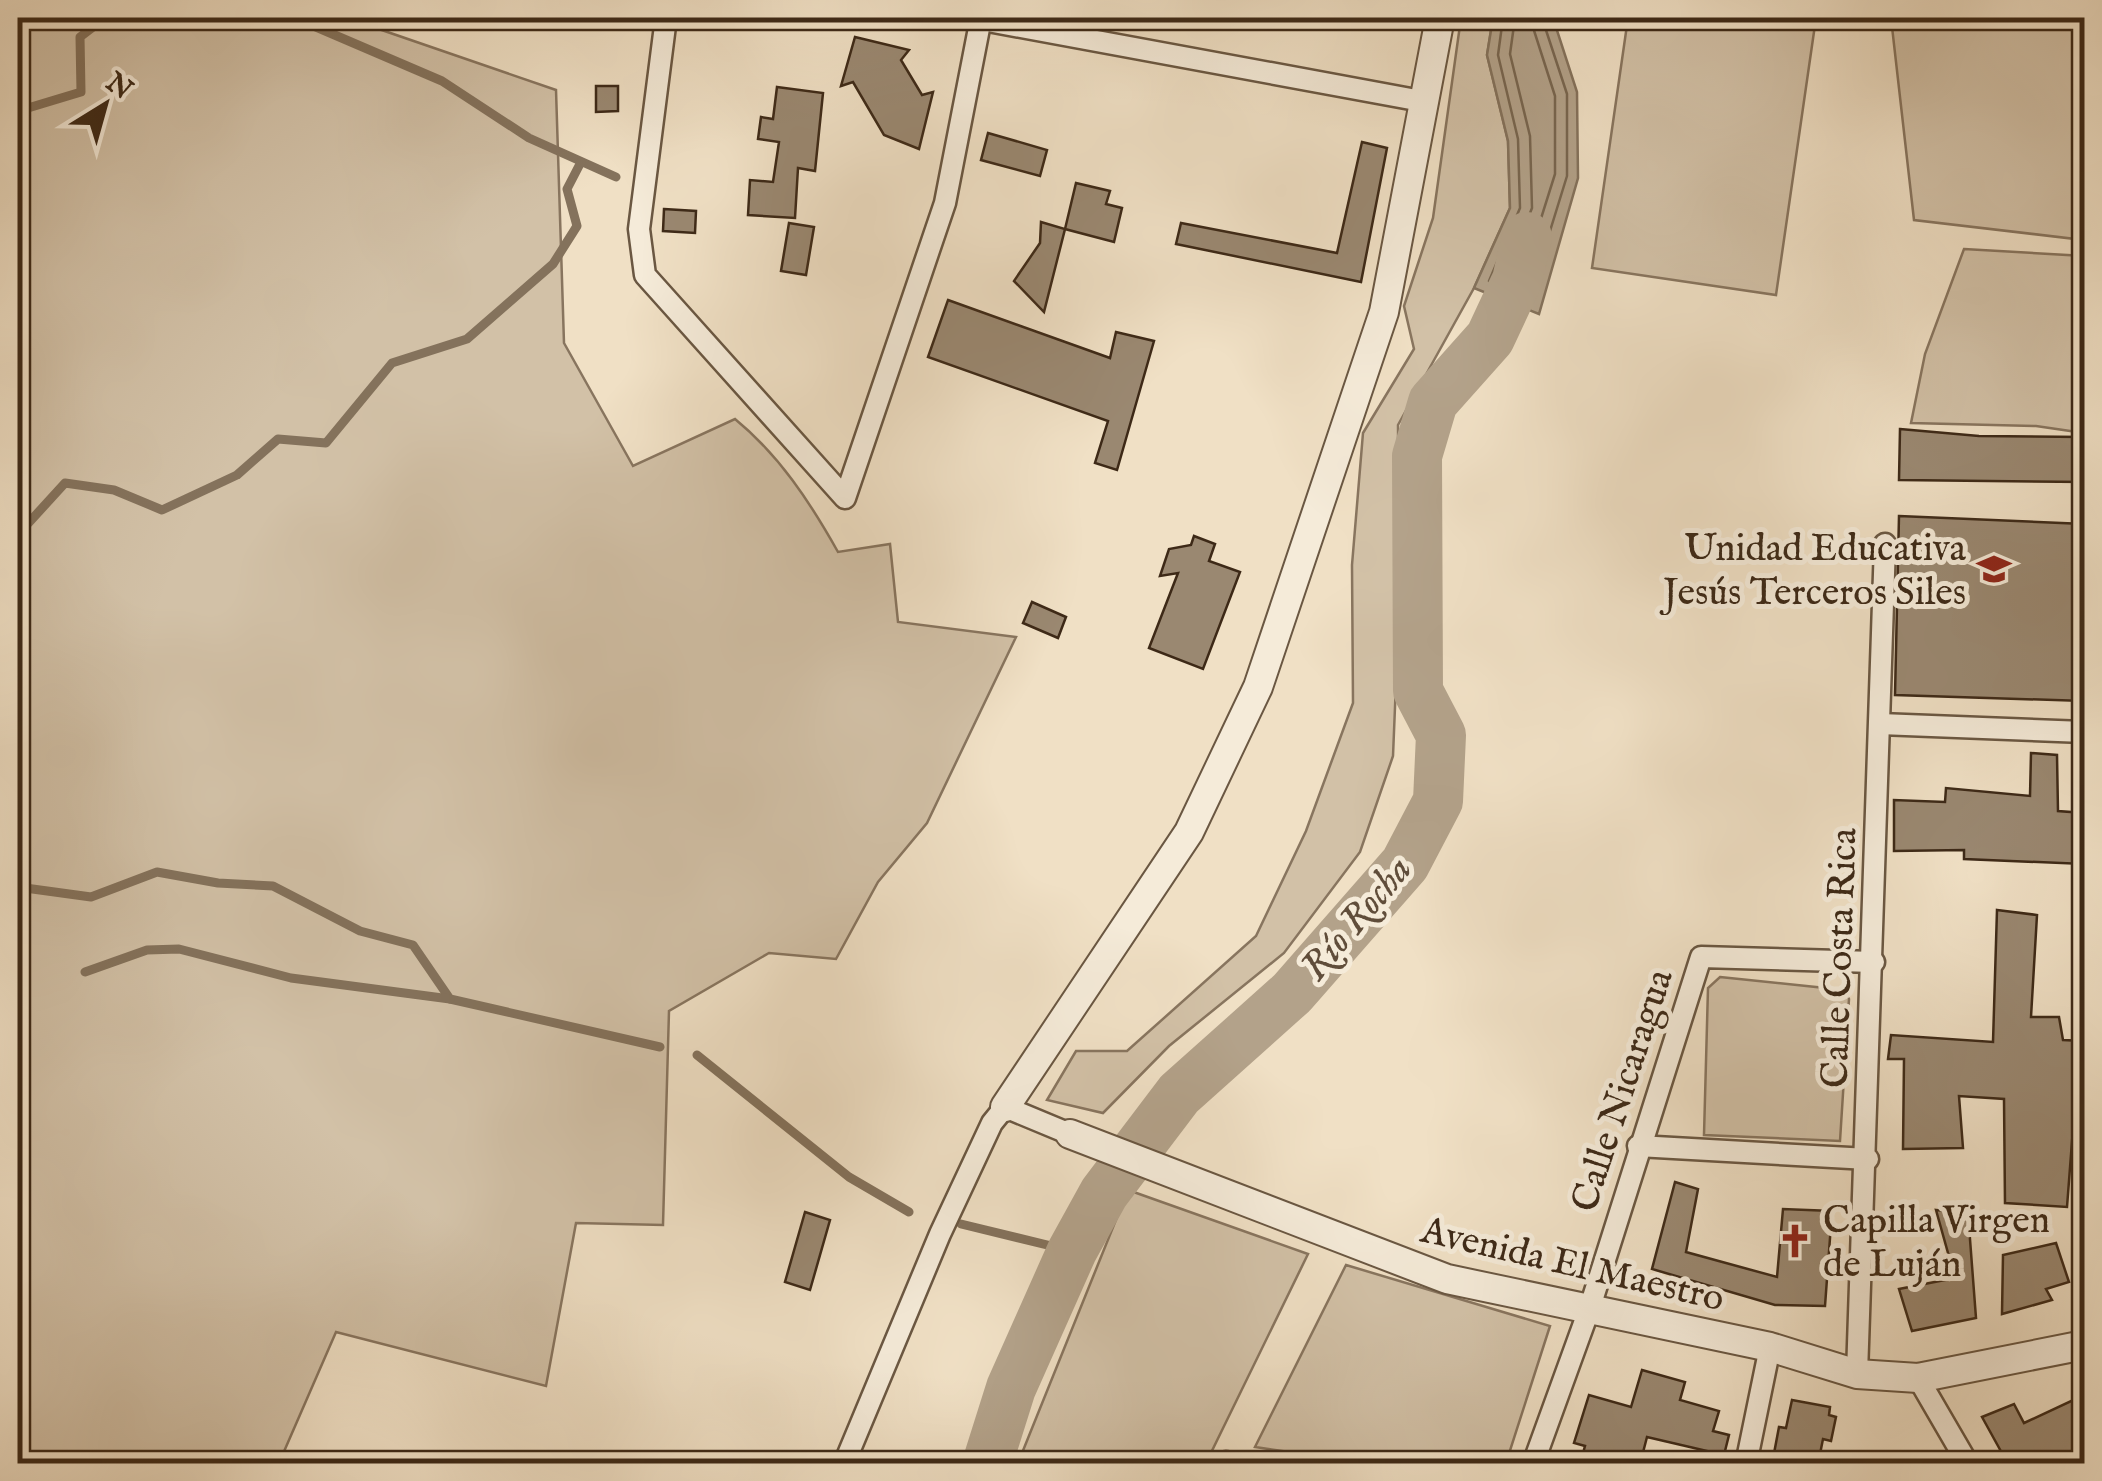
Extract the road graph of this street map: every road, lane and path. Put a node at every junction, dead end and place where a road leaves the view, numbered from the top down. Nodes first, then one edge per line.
1 (666, 18) edge
2 (978, 18) edge
3 (1440, 18) edge
4 (1427, 102) junction
5 (1885, 544) dead end
6 (1880, 724) junction
7 (2084, 732) edge
8 (1874, 962) junction
9 (1004, 1107) junction
10 (1070, 1134) joint
11 (1638, 1146) junction
12 (1868, 1159) junction
13 (1590, 1307) junction
14 (2084, 1345) edge
15 (1770, 1347) junction
16 (1858, 1374) junction
17 (1918, 1378) junction
18 (844, 1464) edge
19 (1533, 1464) edge
20 (1746, 1464) edge
21 (1968, 1464) edge

1 - 2 street
2 - 4 street
3 - 4 street
4 - 9 street
5 - 6 street, Calle Costa Rica
6 - 7 street
6 - 8 street, Calle Costa Rica
8 - 11 street, Calle Nicaragua
8 - 12 street, Calle Costa Rica
9 - 10 street, Avenida El Maestro
9 - 18 street
10 - 13 street, Avenida El Maestro
11 - 12 street
11 - 13 street, Calle Nicaragua
12 - 16 street, Calle Costa Rica
13 - 15 street, Avenida El Maestro
13 - 19 street, Calle Nicaragua
14 - 17 street, Avenida El Maestro
15 - 16 street, Avenida El Maestro
15 - 20 street
16 - 17 street, Avenida El Maestro
17 - 21 street

